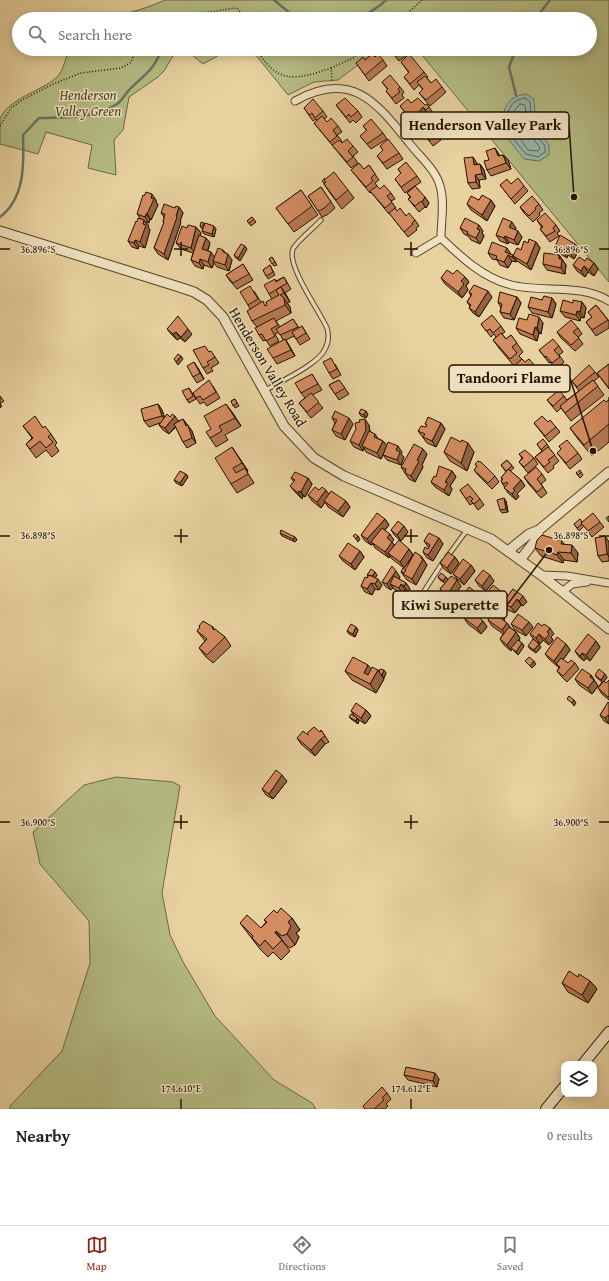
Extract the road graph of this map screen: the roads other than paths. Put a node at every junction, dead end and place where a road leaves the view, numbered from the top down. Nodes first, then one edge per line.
1 (295, 101) dead end
2 (321, 220) dead end
3 (0, 230) edge
4 (441, 238) junction
5 (416, 253) dead end
6 (609, 301) edge
7 (264, 390) junction
8 (609, 472) edge
9 (468, 530) junction
10 (539, 530) junction
11 (508, 551) junction
12 (520, 560) junction
13 (541, 575) junction
14 (607, 583) edge
15 (562, 592) junction
16 (419, 599) dead end
17 (609, 629) edge
18 (609, 1032) edge
19 (585, 1061) edge
20 (561, 1091) edge
21 (546, 1109) edge

1 - 4 street
2 - 7 lane
3 - 7 street, Henderson Valley Road
4 - 5 street
4 - 6 street
7 - 9 street, Henderson Valley Road
8 - 10 street
9 - 11 street, Henderson Valley Road
9 - 16 lane
10 - 11 street
10 - 12 street
11 - 12 street, Henderson Valley Road
12 - 13 street, Henderson Valley Road
13 - 14 street
13 - 15 street, Henderson Valley Road
14 - 15 street
15 - 17 street, Henderson Valley Road
18 - 19 main road
20 - 21 main road

